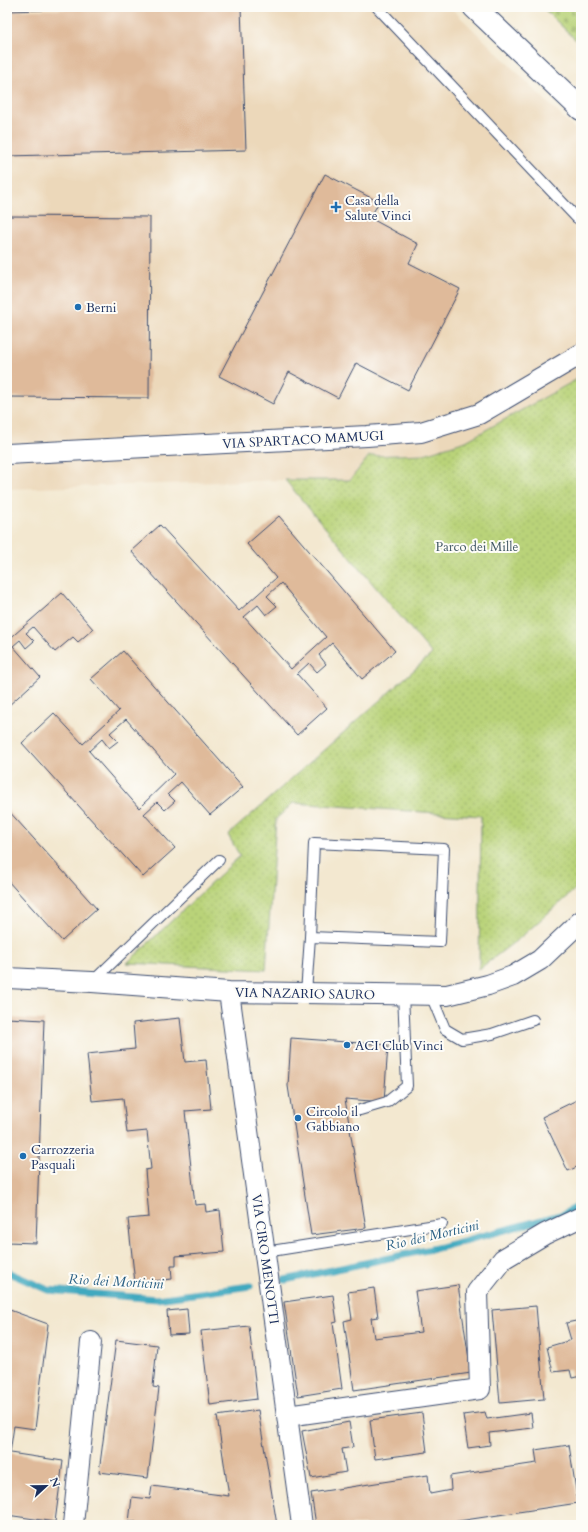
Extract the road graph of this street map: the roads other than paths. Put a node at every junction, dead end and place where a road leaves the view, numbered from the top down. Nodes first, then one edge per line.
1 (377, 7) edge
2 (474, 7) edge
3 (581, 109) edge
4 (576, 218) dead end
5 (581, 354) edge
6 (7, 454) edge
7 (219, 860) dead end
8 (581, 922) edge
9 (310, 937) junction
10 (7, 978) edge
11 (92, 982) junction
12 (230, 992) junction
13 (306, 993) junction
14 (403, 994) junction
15 (431, 995) junction
16 (533, 1020) dead end
17 (360, 1110) dead end
18 (581, 1217) edge
19 (442, 1224) dead end
20 (265, 1252) junction
21 (91, 1342) dead end
22 (287, 1416) junction
23 (73, 1525) edge
24 (302, 1525) edge

1 - 4 lane
2 - 3 street
5 - 6 street, VIA SPARTACO MAMUGI
7 - 11 lane
8 - 15 street, VIA NAZARIO SAURO
9 - 9 lane
9 - 13 lane
10 - 11 street, VIA NAZARIO SAURO
11 - 12 street, VIA NAZARIO SAURO
12 - 13 street, VIA NAZARIO SAURO
12 - 20 street, VIA CIRO MENOTTI
13 - 14 street, VIA NAZARIO SAURO
14 - 15 street, VIA NAZARIO SAURO
14 - 17 lane
15 - 16 lane
18 - 22 street
19 - 20 lane
20 - 22 street, VIA CIRO MENOTTI
21 - 23 street
22 - 24 street, VIA CIRO MENOTTI

